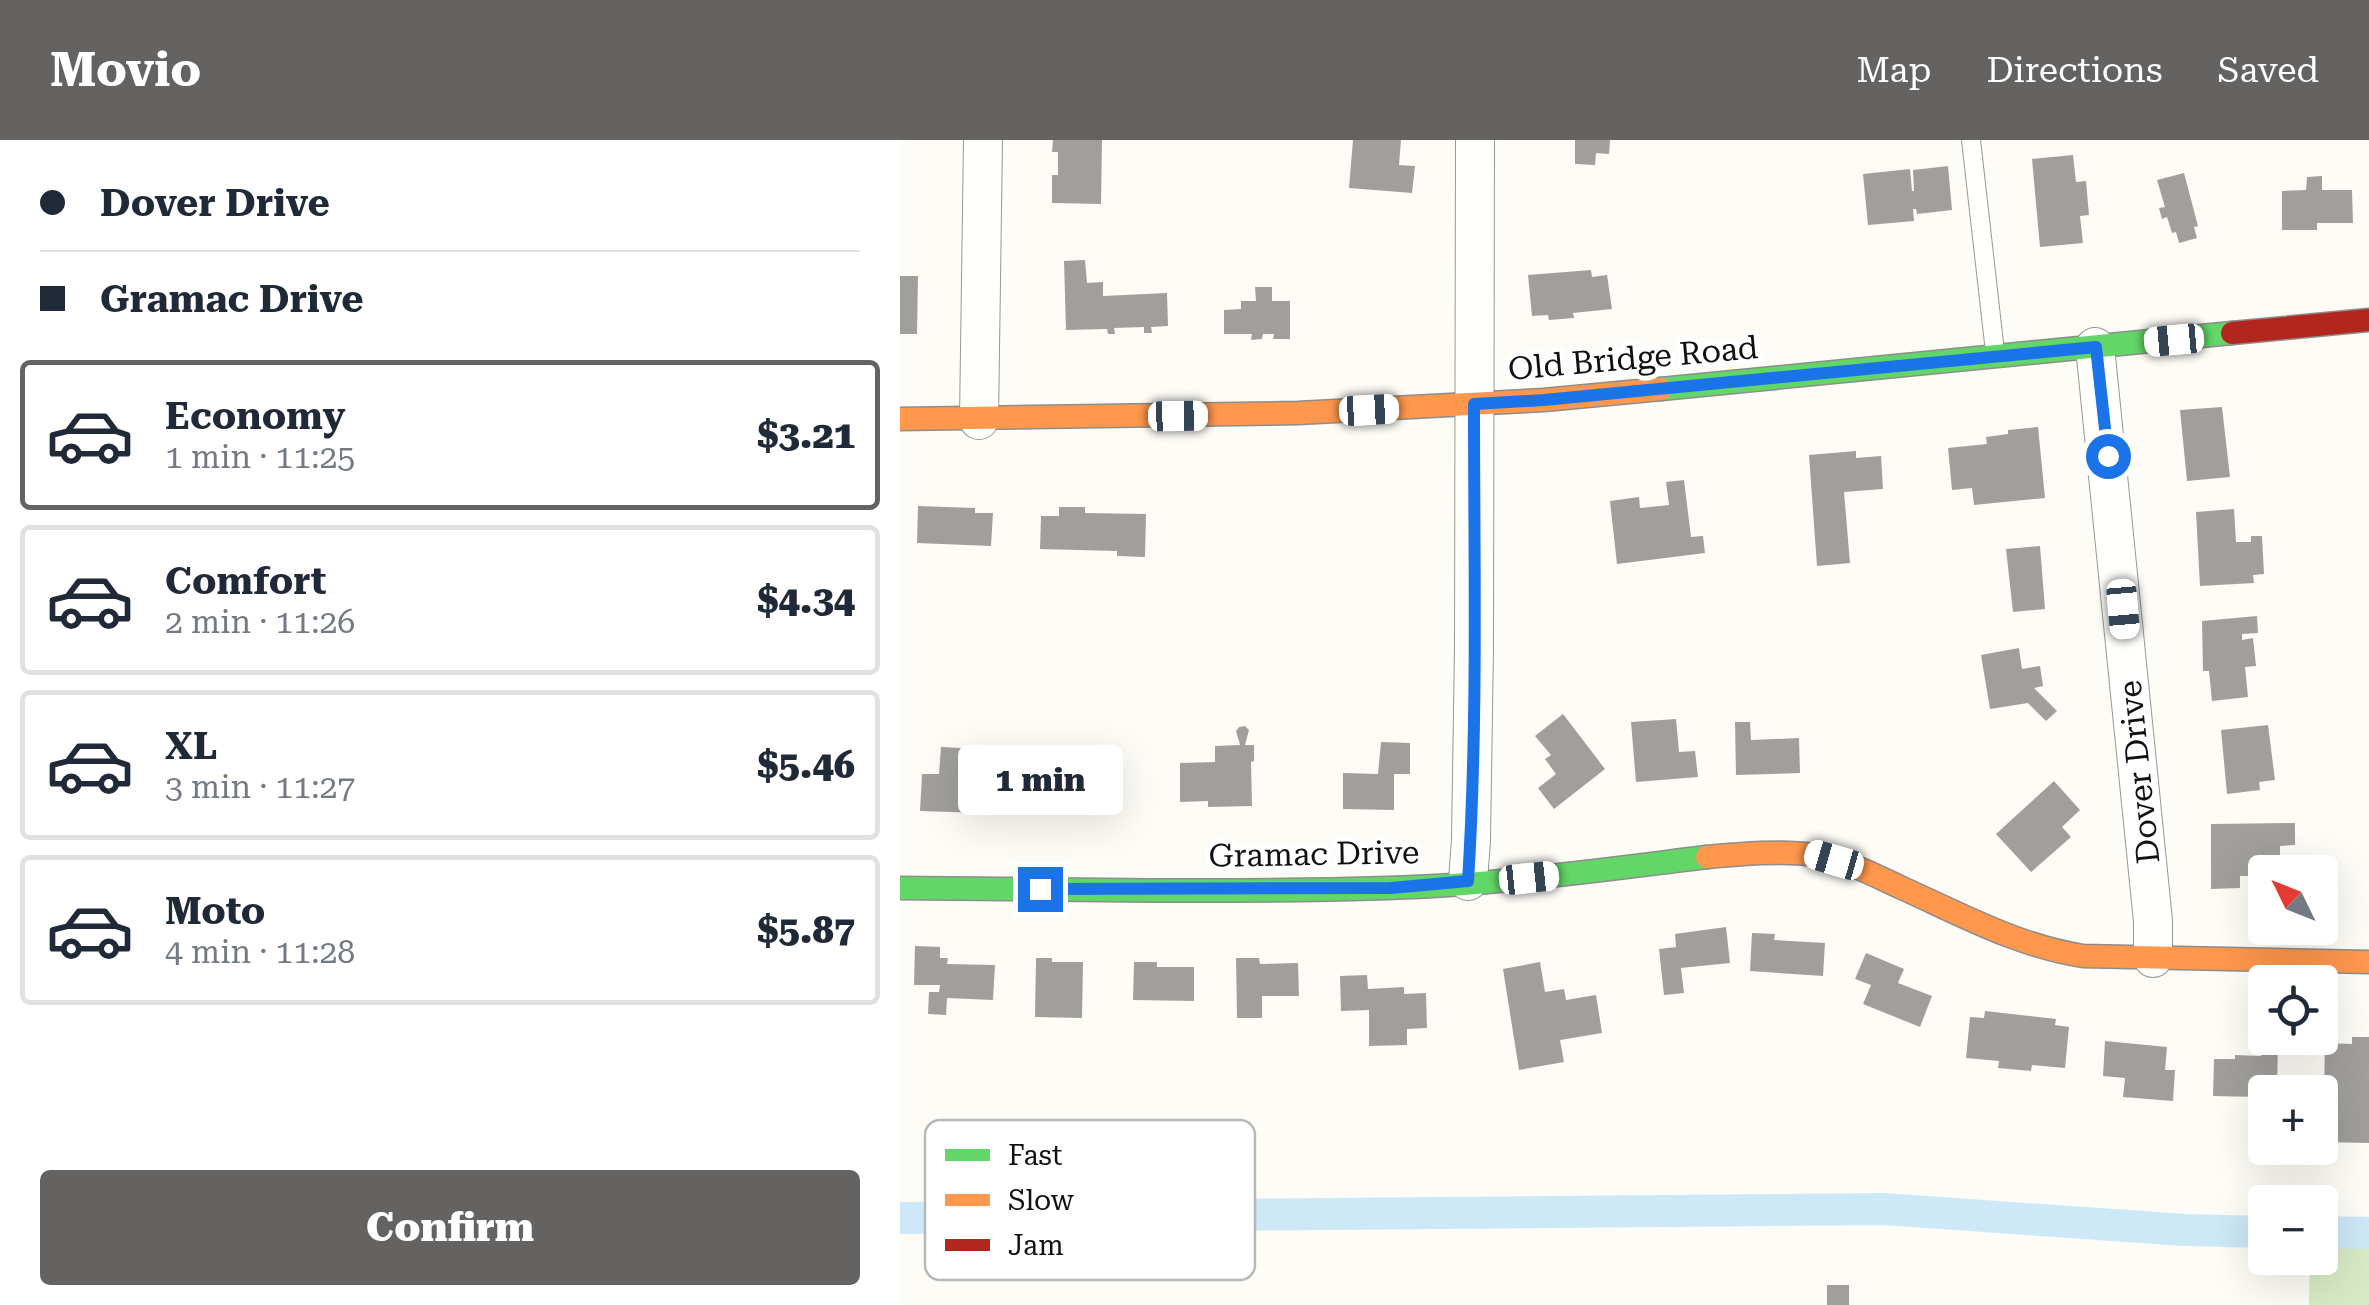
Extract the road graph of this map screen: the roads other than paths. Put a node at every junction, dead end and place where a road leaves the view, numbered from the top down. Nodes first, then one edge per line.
1 (983, 140) edge
2 (1475, 140) edge
3 (1971, 140) edge
4 (2369, 320) edge
5 (2096, 347) junction
6 (1996, 358) junction
7 (1474, 404) junction
8 (900, 419) edge
9 (978, 420) junction
10 (1468, 881) junction
11 (900, 888) edge
12 (2153, 958) junction
13 (2369, 962) edge

1 - 9 street
2 - 7 street
3 - 6 lane
4 - 5 street, Old Bridge Road
5 - 6 street, Old Bridge Road
5 - 12 street, Dover Drive
6 - 7 street, Old Bridge Road
7 - 9 street, Old Bridge Road
7 - 10 street
8 - 9 street, Old Bridge Road
10 - 11 street, Gramac Drive
10 - 12 street, Gramac Drive
12 - 13 street, Gramac Drive

